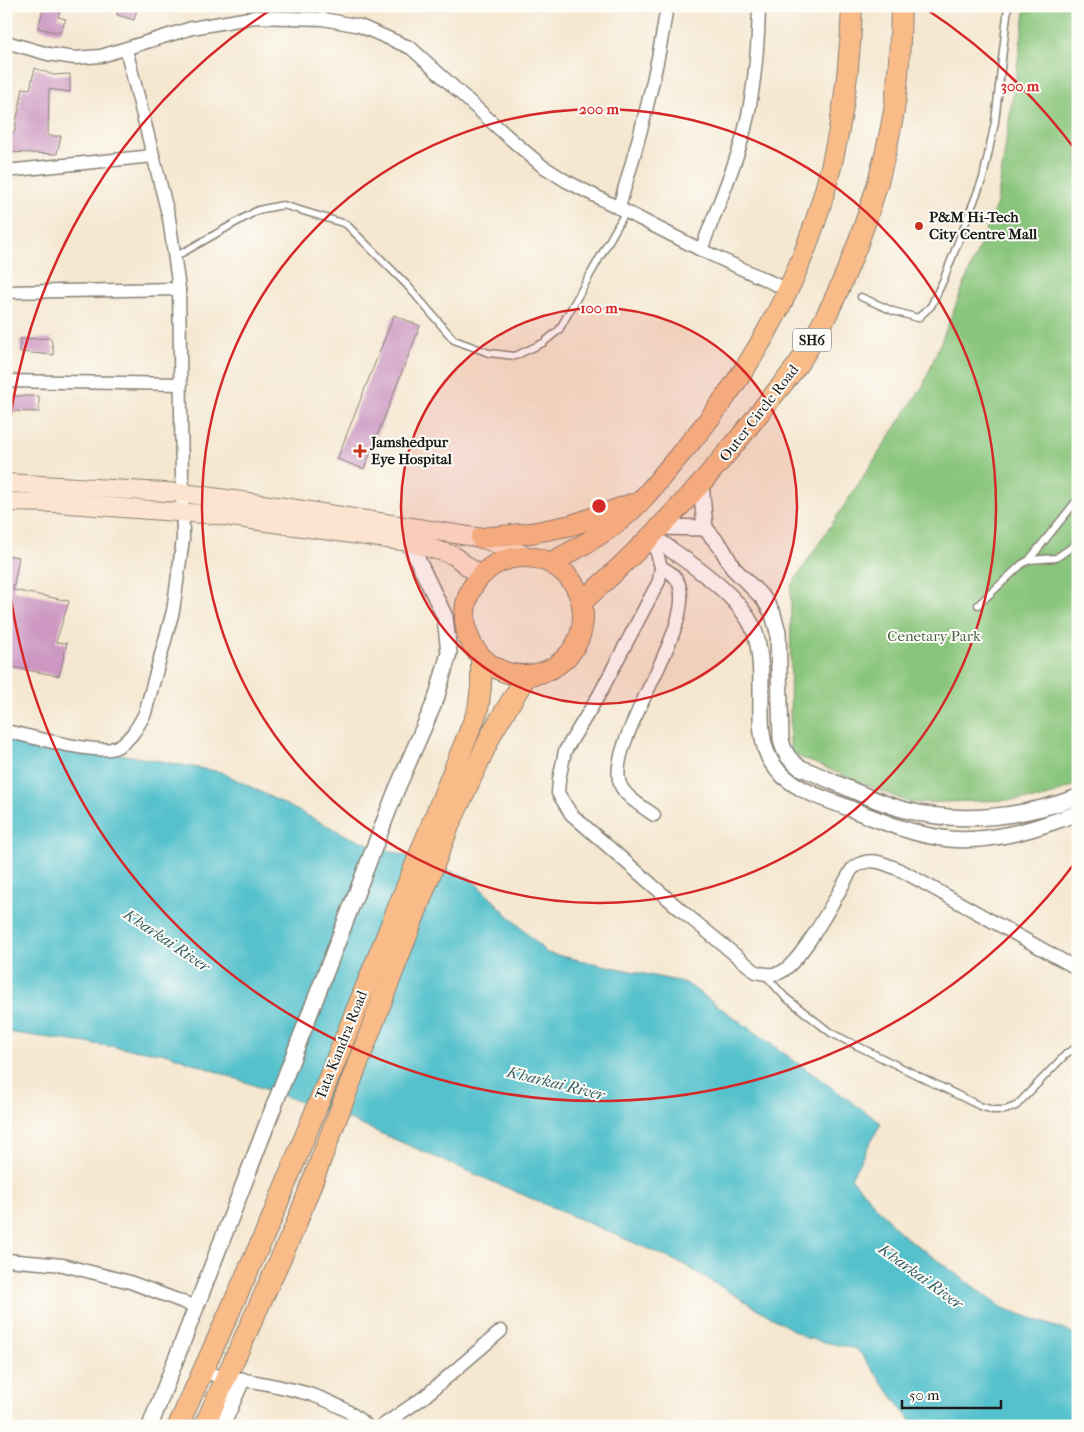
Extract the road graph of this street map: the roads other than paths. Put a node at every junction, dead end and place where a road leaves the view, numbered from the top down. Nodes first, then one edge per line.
1 (667, 6) edge
2 (759, 6) edge
3 (852, 6) edge
4 (901, 6) edge
5 (1008, 6) edge
6 (6, 42) edge
7 (126, 49) junction
8 (153, 156) junction
9 (6, 171) edge
10 (622, 209) junction
11 (701, 250) junction
12 (175, 257) junction
13 (179, 289) junction
14 (788, 290) junction
15 (6, 292) edge
16 (861, 297) dead end
17 (6, 381) edge
18 (181, 384) junction
19 (6, 483) edge
20 (701, 484) junction
21 (183, 493) junction
22 (1078, 499) edge
23 (6, 502) edge
24 (637, 505) junction
25 (181, 512) junction
26 (705, 528) junction
27 (656, 532) junction
28 (481, 538) junction
29 (409, 542) junction
30 (1078, 543) edge
31 (527, 556) junction
32 (1029, 560) junction
33 (552, 562) junction
34 (660, 567) junction
35 (480, 576) junction
36 (756, 590) junction
37 (582, 602) junction
38 (978, 605) dead end
39 (738, 606) junction
40 (481, 657) junction
41 (527, 676) junction
42 (6, 731) edge
43 (1078, 797) edge
44 (1078, 813) edge
45 (654, 815) dead end
46 (441, 820) junction
47 (1078, 969) edge
48 (765, 975) junction
49 (1078, 1047) edge
50 (6, 1260) edge
51 (196, 1307) junction
52 (501, 1331) dead end
53 (202, 1373) junction
54 (235, 1378) junction
55 (150, 1426) edge
56 (178, 1426) edge
57 (204, 1426) edge
58 (222, 1426) edge
59 (367, 1426) edge
60 (382, 1426) edge

1 - 10 street
2 - 11 street
3 - 14 main road, SH6
4 - 20 main road, Outer Circle Road / SH6
5 - 16 lane
6 - 7 street
7 - 8 street
7 - 10 street
8 - 9 street
8 - 12 street
10 - 11 street
10 - 12 lane
11 - 14 street
12 - 13 street
13 - 15 street
13 - 18 street
14 - 24 main road, SH6
17 - 18 street
18 - 21 street
19 - 21 main road
20 - 26 street
20 - 27 main road, Outer Circle Road / SH6
21 - 25 street
21 - 28 main road
22 - 32 lane
23 - 25 main road
24 - 27 main road
24 - 28 main road
24 - 33 main road, SH6
25 - 29 main road
25 - 42 street
26 - 27 street
26 - 36 street
27 - 34 street
27 - 37 main road, Outer Circle Road / SH6
27 - 39 street
28 - 31 main road
29 - 35 main road
29 - 51 street
30 - 32 lane
31 - 33 main road
31 - 35 main road
32 - 38 lane
33 - 37 main road
34 - 45 street
34 - 48 street
35 - 40 main road
36 - 39 street
36 - 43 street
37 - 41 main road
39 - 44 street
40 - 41 main road
40 - 46 main road, Tata Kandra Road
41 - 46 main road
46 - 53 main road, Tata Kandra Road
46 - 54 main road
47 - 48 street
48 - 49 lane
50 - 51 street
51 - 55 street
52 - 60 street
53 - 54 street
53 - 56 main road, Tata Kandra Road
54 - 57 main road
54 - 58 street
54 - 59 street

